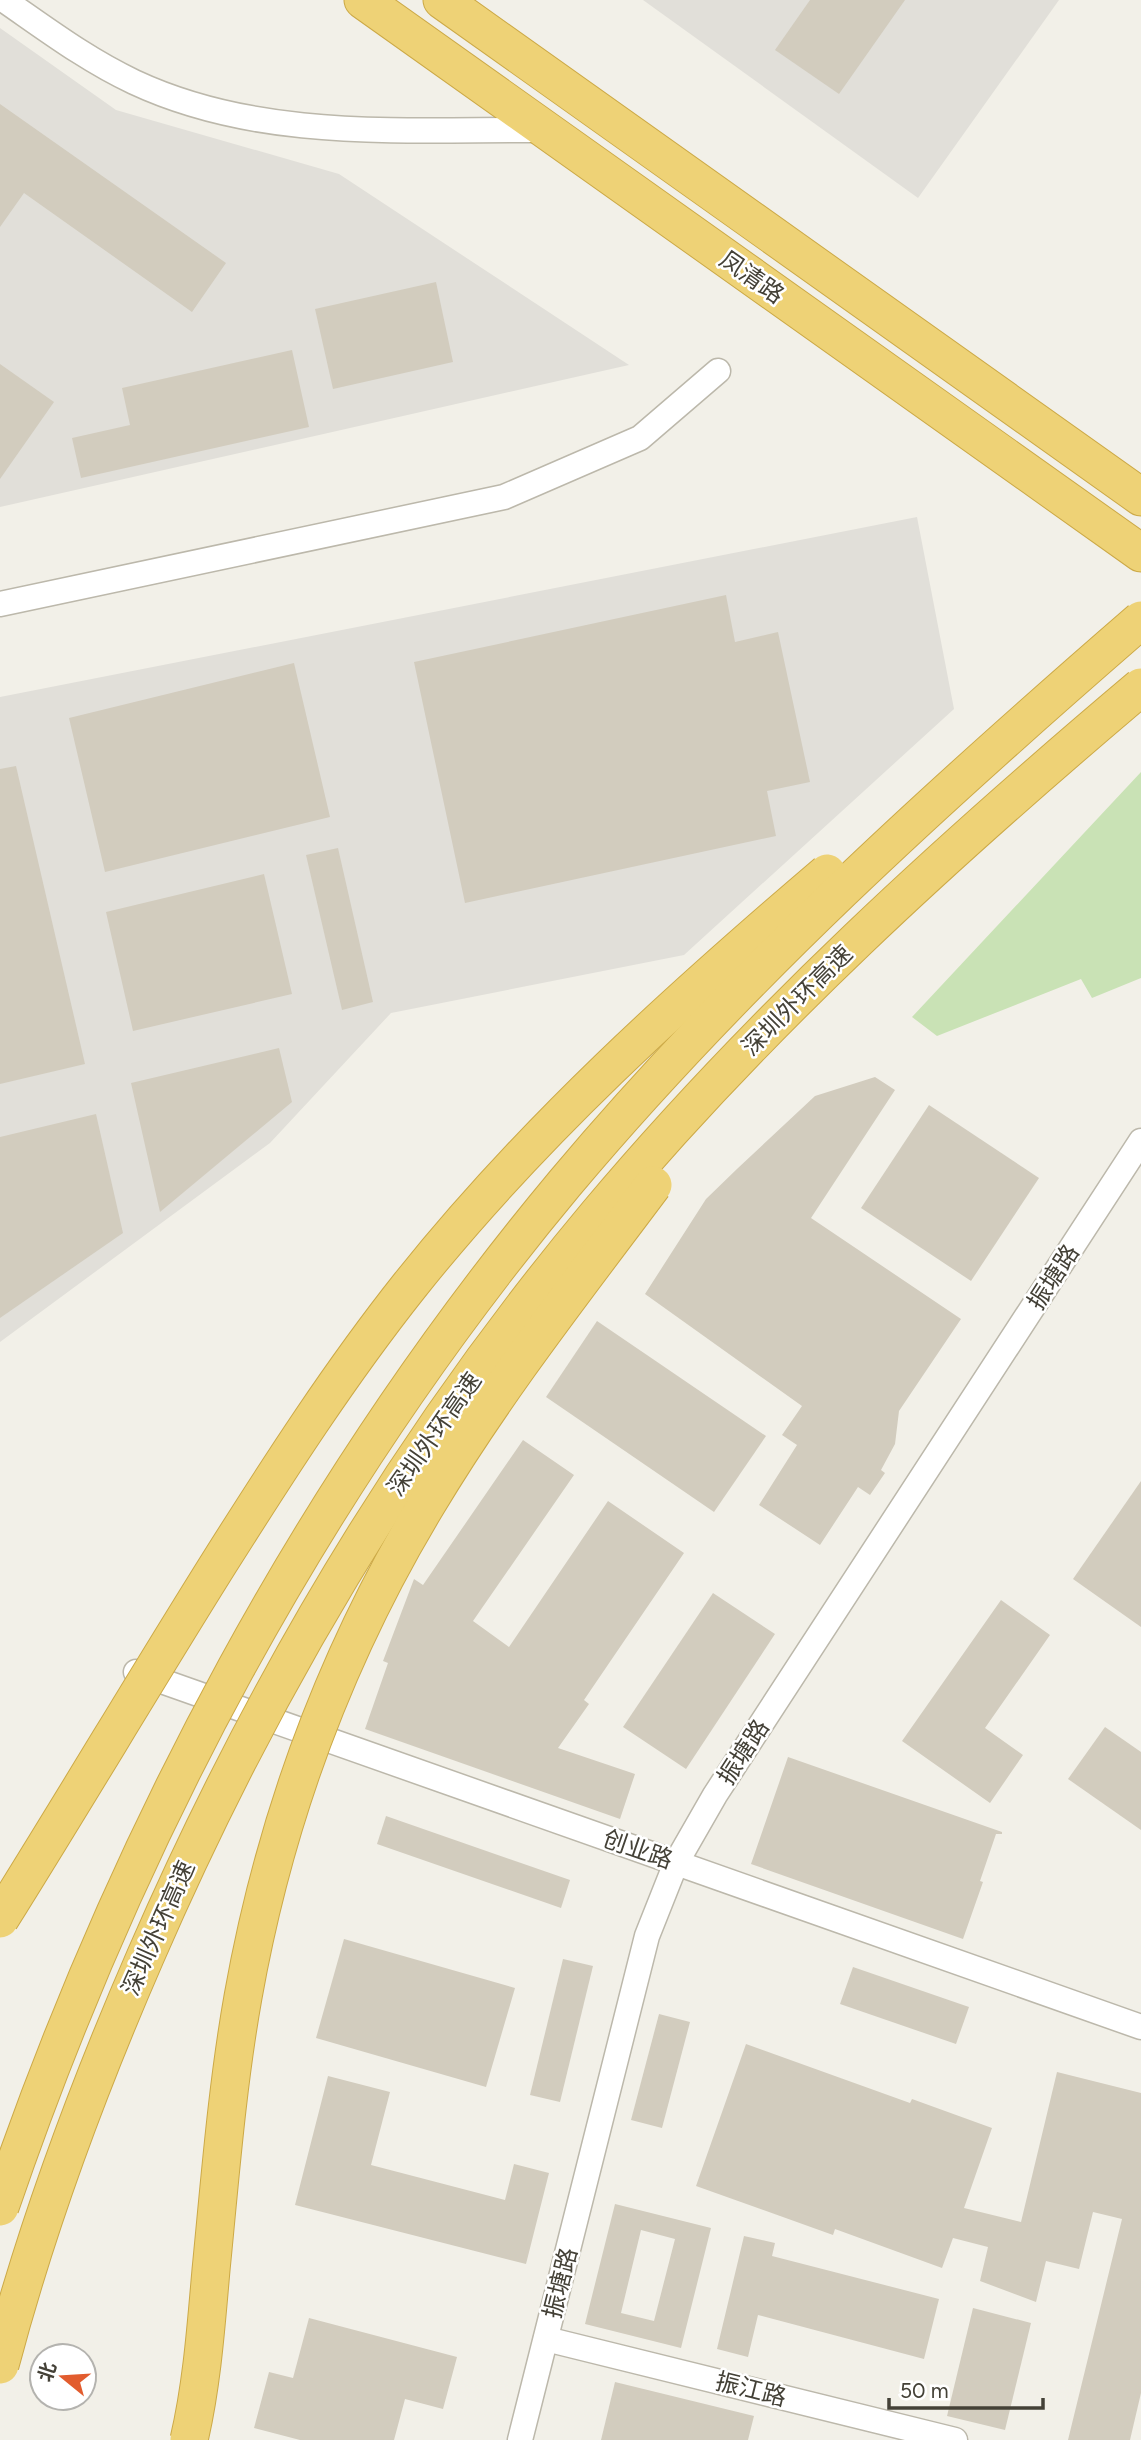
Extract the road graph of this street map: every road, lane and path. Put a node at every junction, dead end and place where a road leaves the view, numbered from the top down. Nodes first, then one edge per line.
1 (4, 0) edge
2 (363, 0) edge
3 (442, 0) edge
4 (546, 130) junction
5 (718, 371) dead end
6 (1141, 498) edge
7 (1141, 553) edge
8 (0, 604) edge
9 (1141, 620) edge
10 (1141, 687) edge
11 (1059, 691) junction
12 (820, 976) junction
13 (1141, 1141) edge
14 (135, 1671) dead end
15 (676, 1863) junction
16 (0, 1919) edge
17 (1141, 2027) edge
18 (0, 2207) edge
19 (546, 2339) junction
20 (0, 2365) edge
21 (189, 2440) edge
22 (520, 2440) edge
23 (956, 2440) edge

1 - 4 street
2 - 4 highway, 凤清路
3 - 6 highway, 凤清路
4 - 7 highway, 凤清路
5 - 8 street
9 - 11 highway, 深圳外环高速, bridge
10 - 12 highway, 深圳外环高速, bridge
11 - 16 highway, bridge
11 - 18 highway, 深圳外环高速, bridge
12 - 20 highway, 深圳外环高速, bridge
12 - 21 highway, bridge
13 - 15 street, 振塘路
14 - 15 street, 创业路
15 - 17 street, 创业路
15 - 19 street, 振塘路
19 - 22 street, 振塘路
19 - 23 street, 振江路

